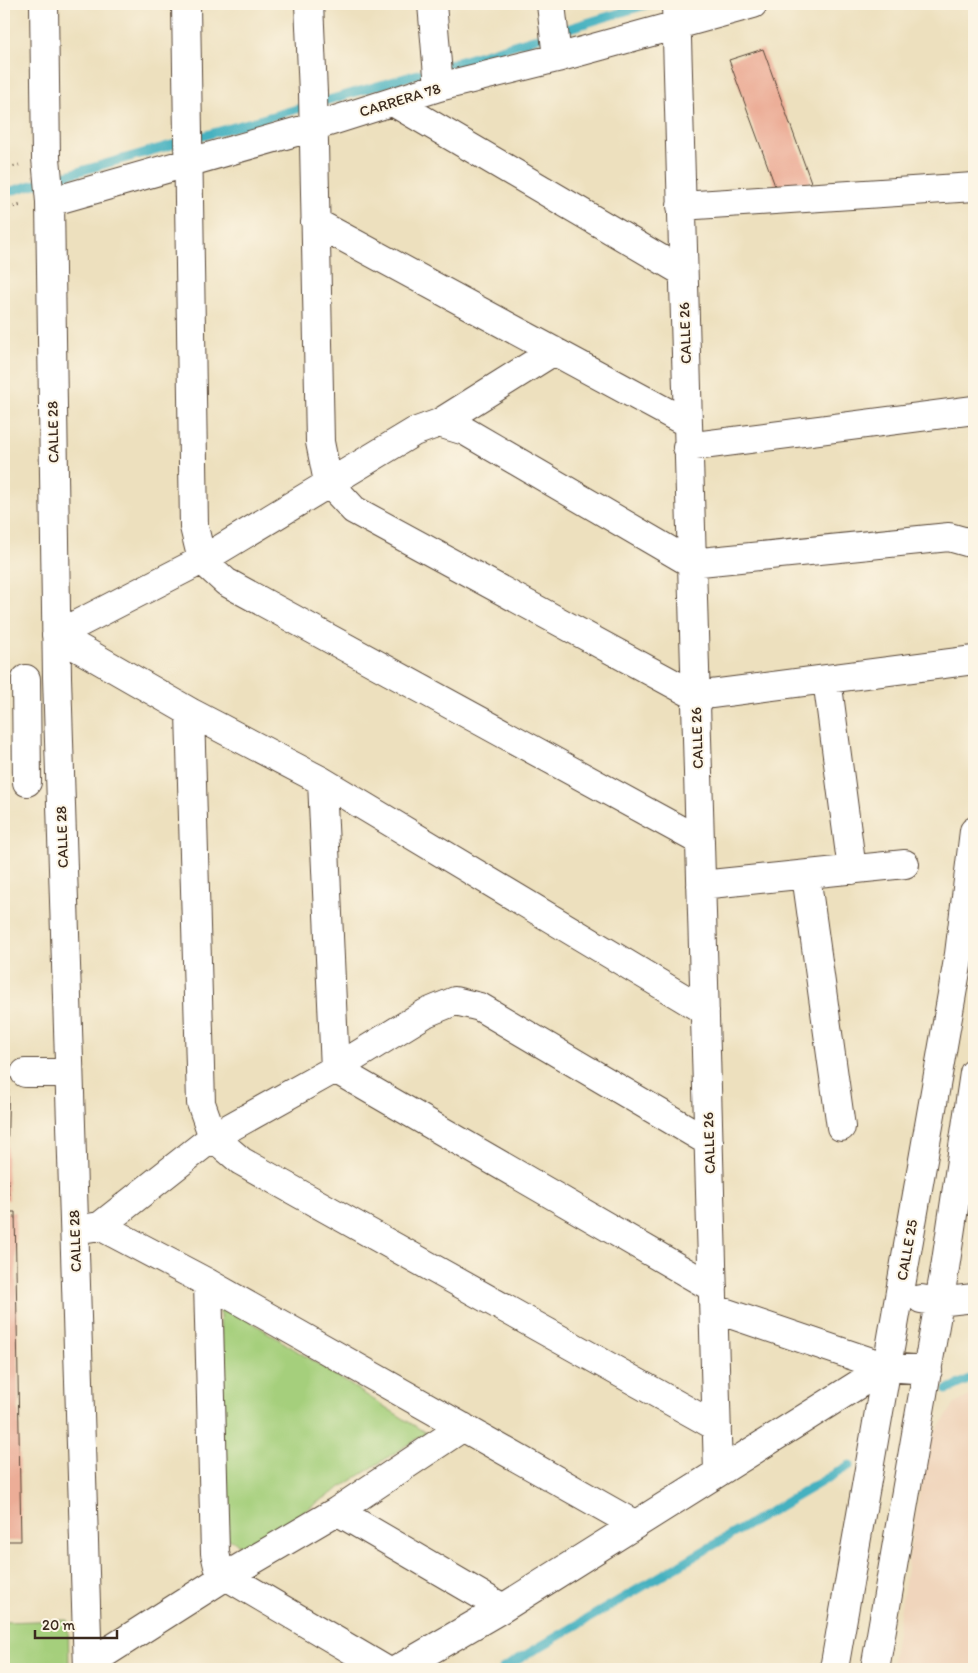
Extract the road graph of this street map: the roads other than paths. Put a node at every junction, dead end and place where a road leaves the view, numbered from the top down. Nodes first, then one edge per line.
1 (44, 4) edge
2 (186, 4) edge
3 (309, 4) edge
4 (432, 4) edge
5 (753, 4) edge
6 (677, 11) edge
7 (554, 32) edge
8 (438, 73) junction
9 (393, 102) junction
10 (313, 112) junction
11 (190, 144) junction
12 (974, 187) edge
13 (49, 197) junction
14 (681, 206) junction
15 (315, 222) junction
16 (683, 272) junction
17 (554, 351) junction
18 (974, 410) edge
19 (439, 424) junction
20 (687, 435) junction
21 (328, 482) junction
22 (974, 544) edge
23 (202, 560) junction
24 (691, 563) junction
25 (56, 635) junction
26 (974, 660) edge
27 (57, 677) junction
28 (15, 679) edge
29 (828, 679) junction
30 (696, 696) junction
31 (190, 712) junction
32 (60, 778) junction
33 (322, 781) junction
34 (15, 783) edge
35 (974, 831) edge
36 (700, 841) junction
37 (905, 864) dead end
38 (852, 870) junction
39 (806, 875) junction
40 (701, 885) junction
41 (705, 1011) junction
42 (335, 1069) junction
43 (25, 1073) dead end
44 (69, 1073) junction
45 (974, 1073) edge
46 (841, 1127) dead end
47 (213, 1137) junction
48 (709, 1142) junction
49 (88, 1228) junction
50 (208, 1283) junction
51 (898, 1296) junction
52 (714, 1298) junction
53 (974, 1298) edge
54 (938, 1302) junction
55 (886, 1367) junction
56 (928, 1370) junction
57 (463, 1427) junction
58 (717, 1427) junction
59 (718, 1472) junction
60 (337, 1511) junction
61 (634, 1524) junction
62 (226, 1576) junction
63 (504, 1608) junction
64 (91, 1668) edge
65 (384, 1669) edge
66 (398, 1669) edge
67 (834, 1669) edge
68 (875, 1669) edge

1 - 13 street, CALLE 28
2 - 11 street
3 - 10 street
4 - 8 street
5 - 6 street, CARRERA 78
6 - 7 street, CARRERA 78
6 - 14 street, CALLE 26
7 - 8 street, CARRERA 78
8 - 9 street, CARRERA 78
9 - 10 street, CARRERA 78
9 - 16 street
10 - 11 street, CARRERA 78
10 - 15 street
11 - 13 street, CARRERA 78
11 - 23 street
12 - 14 street
13 - 25 street, CALLE 28
14 - 16 street, CALLE 26
15 - 17 street
15 - 21 street
16 - 20 street, CALLE 26
17 - 19 street
17 - 20 street
18 - 20 street
19 - 21 street
19 - 24 street
20 - 24 street, CALLE 26
21 - 23 street
21 - 30 street
22 - 24 street
23 - 25 street
23 - 36 street
24 - 30 street, CALLE 26
25 - 27 street, CALLE 28
25 - 31 street
26 - 29 street
27 - 28 street
27 - 32 street, CALLE 28
28 - 34 street
29 - 30 street
29 - 38 street
30 - 36 street, CALLE 26
31 - 33 street
31 - 47 street
32 - 34 street
32 - 44 street, CALLE 28
33 - 41 street
33 - 42 street
35 - 51 street, CALLE 25
36 - 40 street, CALLE 26
37 - 38 street
38 - 39 street
39 - 40 street
39 - 46 street
40 - 41 street, CALLE 26
41 - 48 street, CALLE 26
42 - 47 street
42 - 48 street
42 - 52 street
43 - 44 street
44 - 49 street, CALLE 28
45 - 54 street
47 - 49 street
47 - 58 street
48 - 52 street, CALLE 26
49 - 50 street
49 - 64 street, CALLE 28
50 - 57 street
50 - 62 street
51 - 54 street
51 - 55 street, CALLE 25
52 - 55 street
52 - 58 street, CALLE 26
53 - 54 street
54 - 56 street
55 - 56 street
55 - 59 street
55 - 67 street, CALLE 25
56 - 68 street
57 - 60 street
57 - 61 street
58 - 59 street, CALLE 26
59 - 61 street
60 - 62 street
60 - 63 street
61 - 63 street
62 - 64 street
62 - 65 street
63 - 66 street

